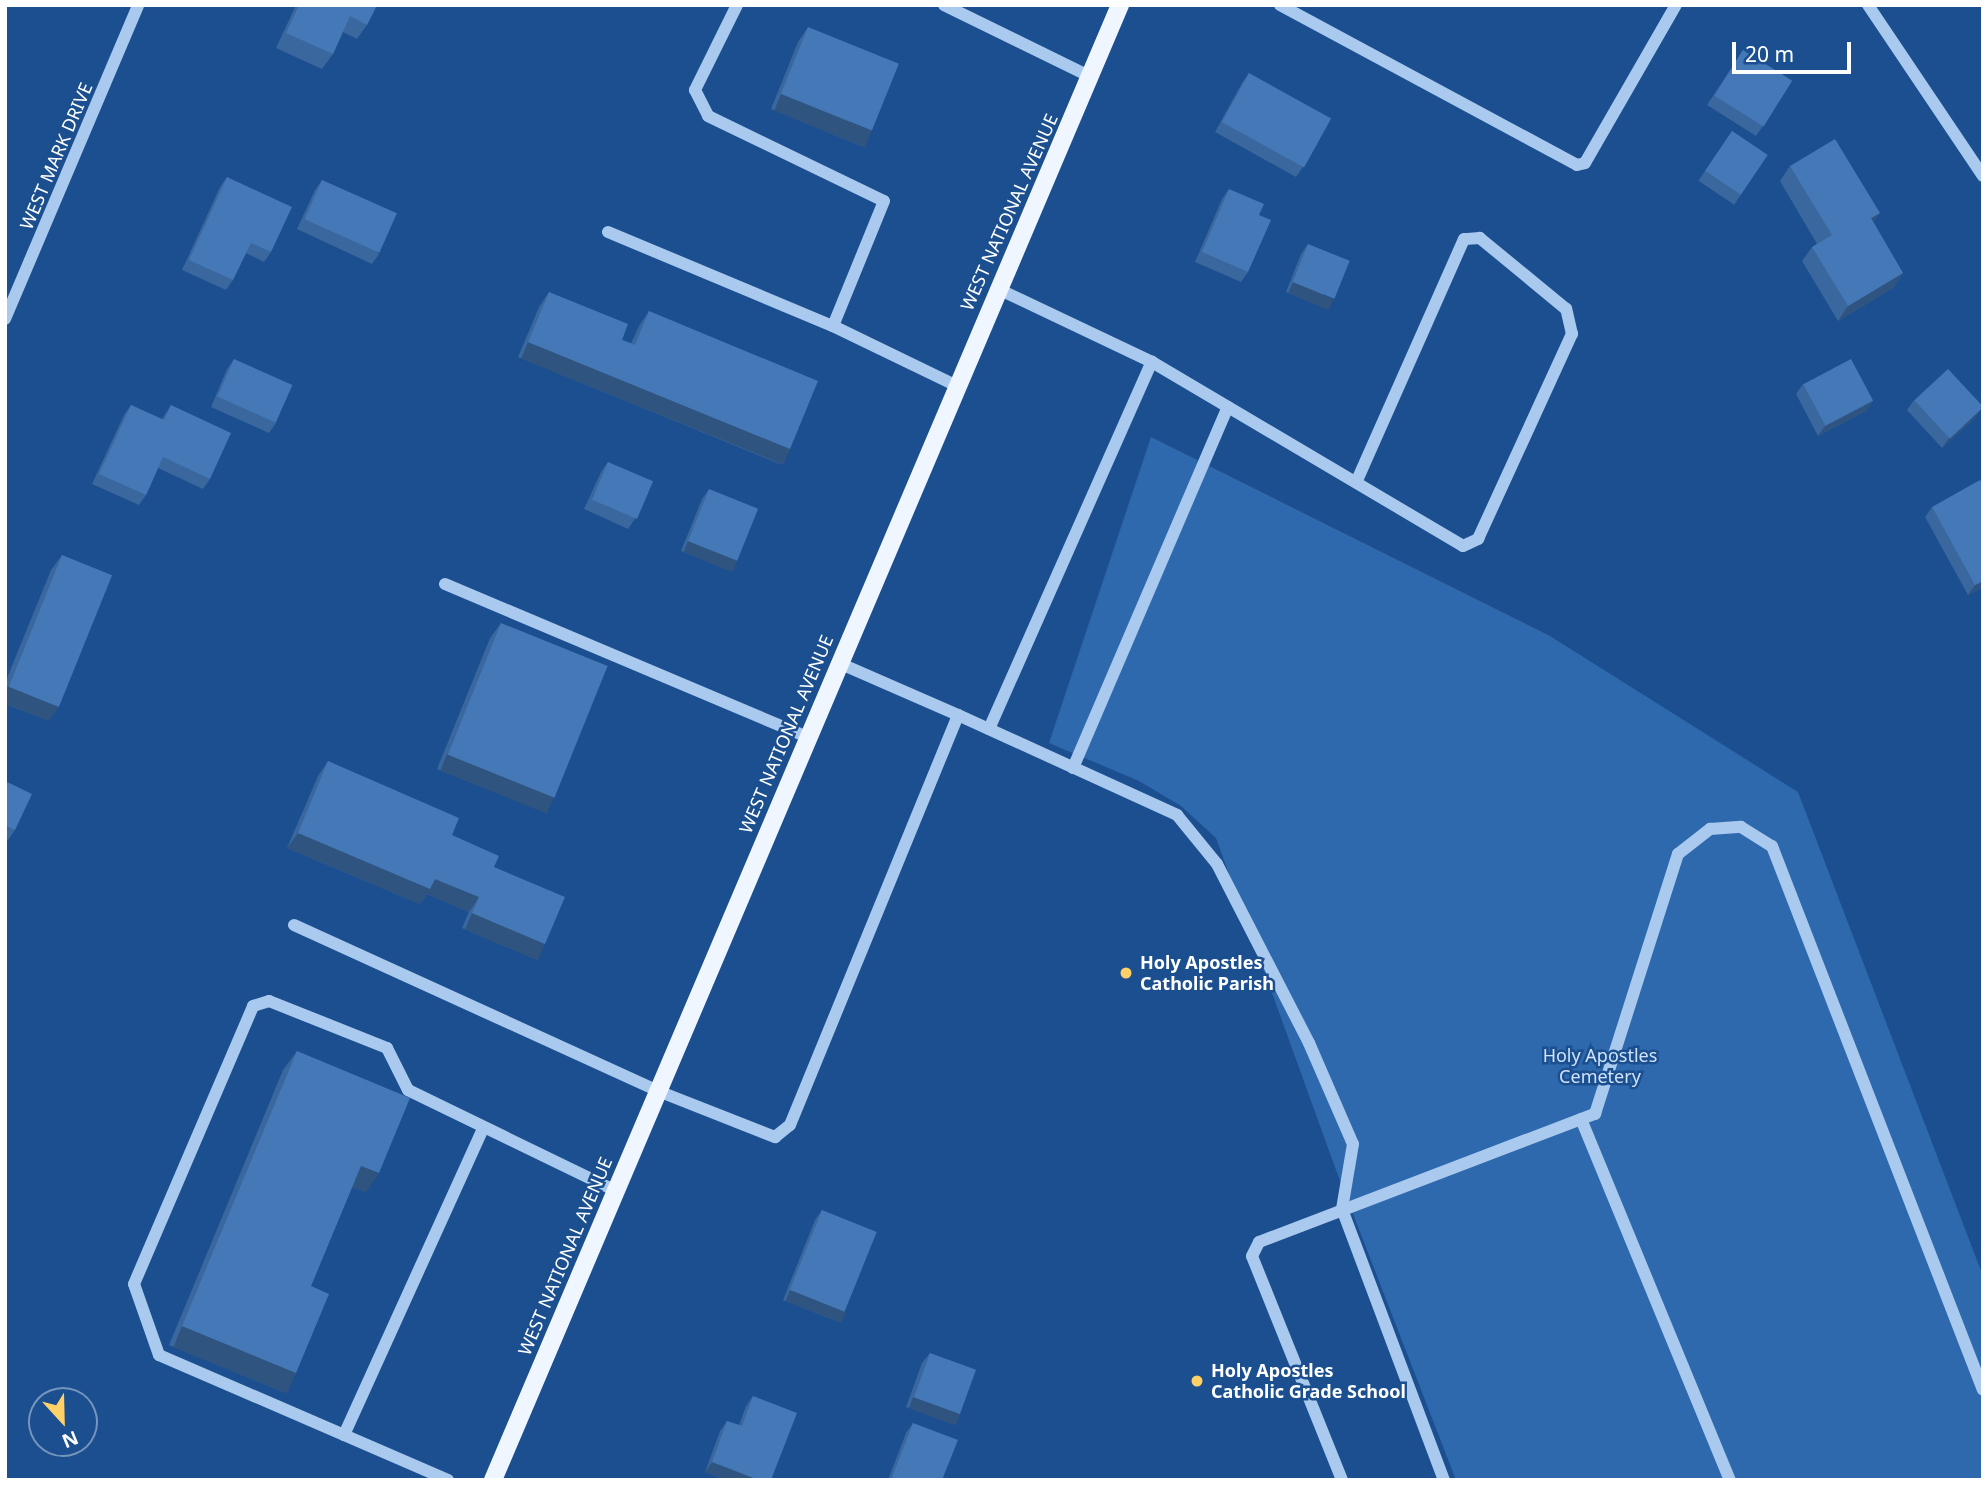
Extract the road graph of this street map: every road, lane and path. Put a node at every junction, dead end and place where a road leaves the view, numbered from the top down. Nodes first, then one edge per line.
1 (138, 5) edge
2 (737, 5) edge
3 (944, 5) edge
4 (1120, 5) edge
5 (1280, 5) edge
6 (1676, 5) edge
7 (1868, 5) edge
8 (1091, 77) junction
9 (1983, 176) edge
10 (608, 232) dead end
11 (998, 289) junction
12 (5, 319) edge
13 (833, 326) junction
14 (1152, 362) junction
15 (957, 386) junction
16 (1228, 407) junction
17 (1357, 481) junction
18 (445, 584) dead end
19 (839, 663) junction
20 (958, 715) junction
21 (989, 729) junction
22 (808, 737) junction
23 (1073, 768) junction
24 (295, 925) dead end
25 (658, 1091) junction
26 (1581, 1119) junction
27 (484, 1127) junction
28 (616, 1191) junction
29 (1342, 1209) junction
30 (1983, 1390) edge
31 (344, 1435) junction
32 (448, 1480) edge
33 (493, 1480) edge
34 (1342, 1480) edge
35 (1444, 1480) edge
36 (1730, 1480) edge

1 - 12 street, WEST MARK DRIVE
2 - 13 street
3 - 8 street
4 - 8 main road, WEST NATIONAL AVENUE
5 - 6 street
7 - 9 street
8 - 11 main road, WEST NATIONAL AVENUE
10 - 13 street
11 - 14 street
11 - 15 main road, WEST NATIONAL AVENUE
13 - 15 street
14 - 16 street
14 - 21 street
15 - 19 main road, WEST NATIONAL AVENUE
16 - 17 street
16 - 23 street
17 - 17 street
18 - 22 street
19 - 20 street
19 - 22 main road, WEST NATIONAL AVENUE
20 - 21 street
20 - 25 street
21 - 23 street
22 - 25 main road, WEST NATIONAL AVENUE
23 - 29 street
24 - 25 street
25 - 28 main road, WEST NATIONAL AVENUE
26 - 29 street
26 - 30 street
26 - 36 street
27 - 28 street
27 - 31 street
27 - 31 street
28 - 33 main road, WEST NATIONAL AVENUE
29 - 34 street
29 - 35 street
31 - 32 street

